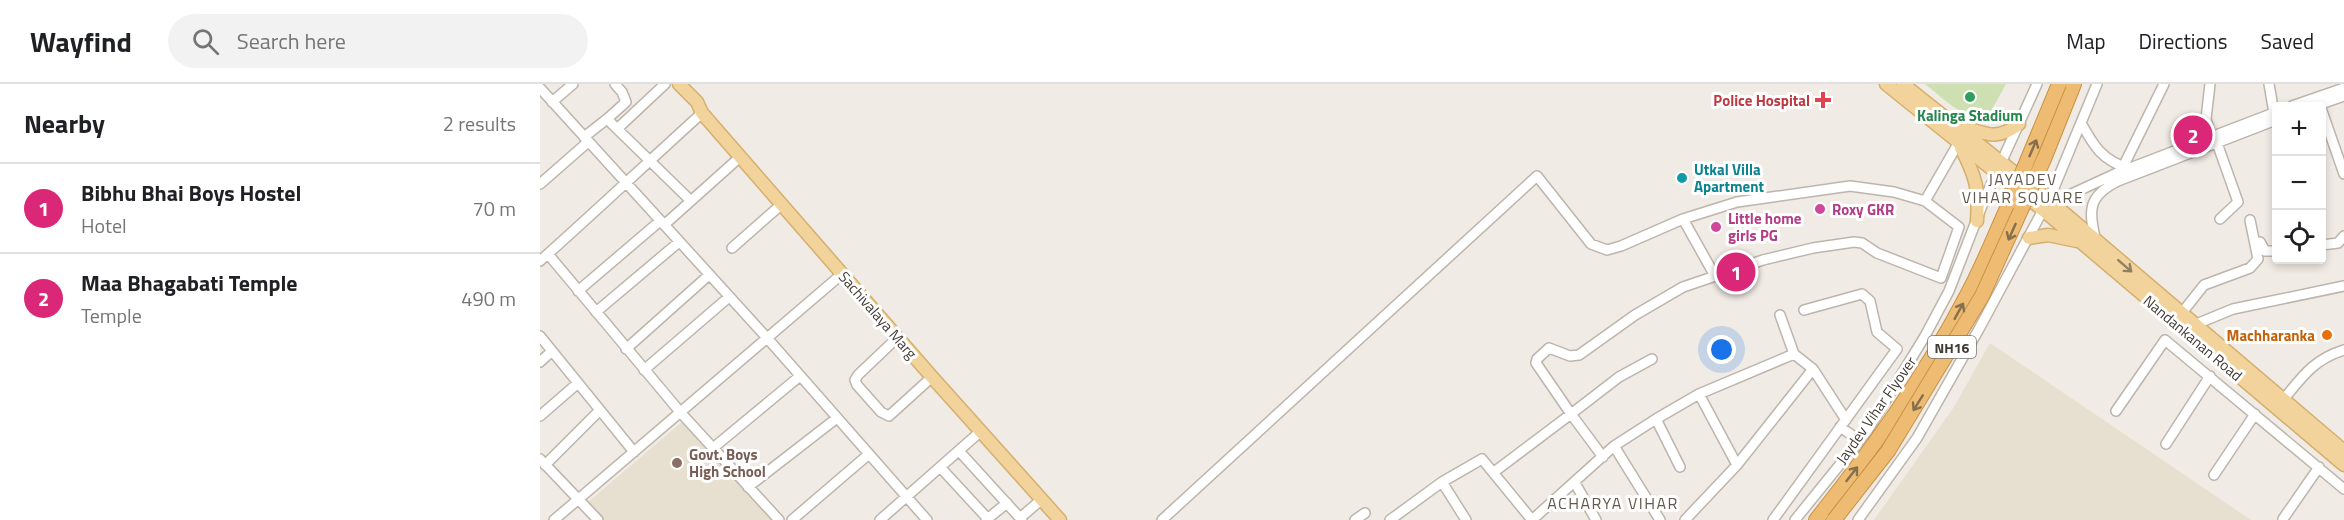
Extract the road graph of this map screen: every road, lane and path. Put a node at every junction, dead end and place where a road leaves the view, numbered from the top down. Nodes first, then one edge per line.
1 (544, 84) edge
2 (573, 84) edge
3 (615, 84) edge
4 (665, 84) edge
5 (672, 84) edge
6 (679, 84) edge
7 (1886, 84) edge
8 (1903, 84) edge
9 (2037, 84) edge
10 (2059, 84) edge
11 (2074, 84) edge
12 (2097, 84) edge
13 (2164, 84) edge
14 (2210, 84) edge
15 (2269, 84) edge
16 (2344, 91) edge
17 (544, 95) edge
18 (2273, 102) edge
19 (2306, 102) edge
20 (2326, 103) edge
21 (700, 111) junction
22 (2272, 117) edge
23 (607, 119) junction
24 (2081, 123) junction
25 (1953, 124) junction
26 (2019, 124) junction
27 (2326, 126) edge
28 (617, 129) junction
29 (586, 140) junction
30 (2214, 140) junction
31 (1959, 142) junction
32 (740, 157) junction
33 (649, 161) junction
34 (2000, 167) junction
35 (2126, 168) junction
36 (2344, 174) edge
37 (540, 184) edge
38 (627, 184) junction
39 (690, 200) junction
40 (1925, 201) junction
41 (782, 204) junction
42 (2048, 204) junction
43 (1683, 219) junction
44 (2220, 219) dead end
45 (2250, 220) dead end
46 (1977, 221) junction
47 (662, 223) junction
48 (2259, 230) dead end
49 (2344, 236) edge
50 (2029, 238) junction
51 (679, 242) junction
52 (2080, 242) junction
53 (2096, 242) junction
54 (2326, 244) edge
55 (732, 248) dead end
56 (2272, 250) edge
57 (544, 257) edge
58 (842, 274) junction
59 (709, 275) junction
60 (1715, 276) junction
61 (2344, 286) edge
62 (578, 291) junction
63 (729, 297) junction
64 (1804, 310) dead end
65 (596, 312) junction
66 (1780, 315) dead end
67 (2178, 319) junction
68 (2194, 325) junction
69 (540, 336) edge
70 (898, 337) junction
71 (768, 339) junction
72 (2165, 340) junction
73 (626, 348) junction
74 (2344, 350) edge
75 (552, 351) junction
76 (1794, 354) junction
77 (1652, 359) dead end
78 (540, 362) edge
79 (1884, 367) junction
80 (1813, 369) junction
81 (644, 370) junction
82 (800, 376) junction
83 (2210, 376) junction
84 (932, 377) junction
85 (1900, 377) junction
86 (578, 383) junction
87 (1699, 394) junction
88 (2283, 400) junction
89 (600, 410) junction
90 (2116, 411) dead end
91 (681, 413) junction
92 (1571, 414) junction
93 (2255, 414) junction
94 (540, 416) edge
95 (837, 418) junction
96 (1656, 419) junction
97 (1843, 424) junction
98 (981, 431) junction
99 (1859, 440) junction
100 (2166, 444) dead end
101 (1614, 446) junction
102 (713, 448) junction
103 (959, 451) junction
104 (2344, 451) edge
105 (634, 452) junction
106 (868, 454) junction
107 (1603, 457) junction
108 (542, 462) edge
109 (1737, 465) junction
110 (2344, 465) edge
111 (940, 467) junction
112 (1680, 467) dead end
113 (2319, 467) junction
114 (1494, 472) junction
115 (2214, 475) dead end
116 (1442, 482) junction
117 (1575, 483) junction
118 (748, 487) junction
119 (2344, 489) edge
120 (906, 497) junction
121 (579, 498) junction
122 (1042, 499) junction
123 (1007, 503) junction
124 (1365, 513) dead end
125 (987, 519) edge
126 (1021, 519) edge
127 (2283, 519) edge
128 (554, 520) edge
129 (598, 520) edge
130 (778, 520) edge
131 (792, 520) edge
132 (880, 520) edge
133 (927, 520) edge
134 (1060, 520) edge
135 (1162, 520) edge
136 (1355, 520) edge
137 (1390, 520) edge
138 (1467, 520) edge
139 (1532, 520) edge
140 (1596, 520) edge
141 (1660, 520) edge
142 (1686, 520) edge
143 (1773, 520) edge
144 (1795, 520) edge
145 (1816, 520) edge
146 (1834, 520) edge
147 (1858, 520) edge

1 - 17 street
2 - 17 street
3 - 23 street
4 - 28 street
5 - 21 main road, Sachivalaya Marg
6 - 21 main road, Sachivalaya Marg
7 - 31 main road
8 - 25 main road
9 - 26 street
145 -> 10 highway, Jaydev Vihar Flyover / NH16, bridge
11 -> 146 highway, Jaydev Vihar Flyover / NH16, bridge
12 - 24 street
13 - 35 street
14 - 30 street
15 - 18 street
16 - 19 street
16 - 20 street
17 - 29 street
21 - 32 main road, Sachivalaya Marg
21 - 33 street
22 - 30 street
23 - 28 street
23 - 29 street
24 - 35 street
24 - 42 street
25 - 26 main road
25 - 34 main road
26 - 34 street
27 - 36 street
28 - 33 street
29 - 37 street
29 - 38 street
30 - 35 street
30 - 44 street
30 - 53 street
31 - 34 main road
31 - 40 street
31 - 46 main road
32 - 39 street
32 - 41 main road, Sachivalaya Marg
33 - 38 street
33 - 39 street
34 - 42 main road
34 - 46 street
35 - 42 street
38 - 47 street
38 - 57 street
39 - 47 street
40 - 43 street
40 - 60 street
41 - 55 street
41 - 58 main road, Sachivalaya Marg
42 - 50 street
42 - 52 main road, Nandankanan Road
42 - 53 main road, Nandankanan Road
43 - 60 street
43 - 135 street
45 - 67 street
46 - 85 street
47 - 51 street
47 - 62 street
48 - 56 street
49 - 54 street
50 - 52 main road
50 - 147 street
51 - 59 street
51 - 65 street
52 - 67 main road, Nandankanan Road
53 -> 67 main road, Nandankanan Road
57 - 62 street
58 - 70 main road, Sachivalaya Marg
58 - 71 street
59 - 63 street
59 - 73 street
60 - 92 street
61 - 68 street
62 - 65 street
63 - 71 street
63 - 81 street
64 - 79 street
65 - 73 street
66 - 76 street
67 - 68 main road, Nandankanan Road
67 - 72 street
67 - 110 main road, Nandankanan Road
68 - 88 main road, Nandankanan Road
69 - 75 street
70 - 84 main road, Sachivalaya Marg
70 - 84 street
71 - 82 street
71 - 91 street
72 - 83 street
72 - 90 street
73 - 81 street
74 - 88 street
75 - 78 street
75 - 86 street
76 - 80 street
76 - 87 street
77 - 92 street
79 - 85 street
79 - 97 street
80 - 97 street
80 - 109 street
81 - 91 street
82 - 95 street
82 - 102 street
83 - 93 street
83 - 100 street
84 - 98 main road, Sachivalaya Marg
85 - 99 street
86 - 89 street
86 - 94 street
87 - 96 street
87 - 109 street
88 - 104 main road, Nandankanan Road
89 - 105 street
89 - 108 street
91 - 102 street
91 - 105 street
92 - 107 street
92 - 114 street
93 - 113 street
93 - 115 street
95 - 106 street
95 - 118 street
96 - 101 street
96 - 112 street
97 - 99 street
97 - 143 street
98 - 103 street
98 - 122 main road, Sachivalaya Marg
99 - 144 street
101 - 107 street
101 - 141 street
102 - 118 street
103 - 111 street
103 - 123 street
105 - 121 street
106 - 120 street
106 - 131 street
107 - 117 street
108 - 121 street
109 - 142 street
111 - 120 street
111 - 125 street
113 - 119 street
113 - 127 street
114 - 116 street
114 - 139 street
116 - 137 street
116 - 138 street
117 - 139 street
117 - 140 street
118 - 130 street
120 - 132 street
120 - 133 street
121 - 128 street
121 - 129 street
122 - 126 street
122 - 134 main road, Sachivalaya Marg
123 - 125 street
123 - 126 street
124 - 136 street

